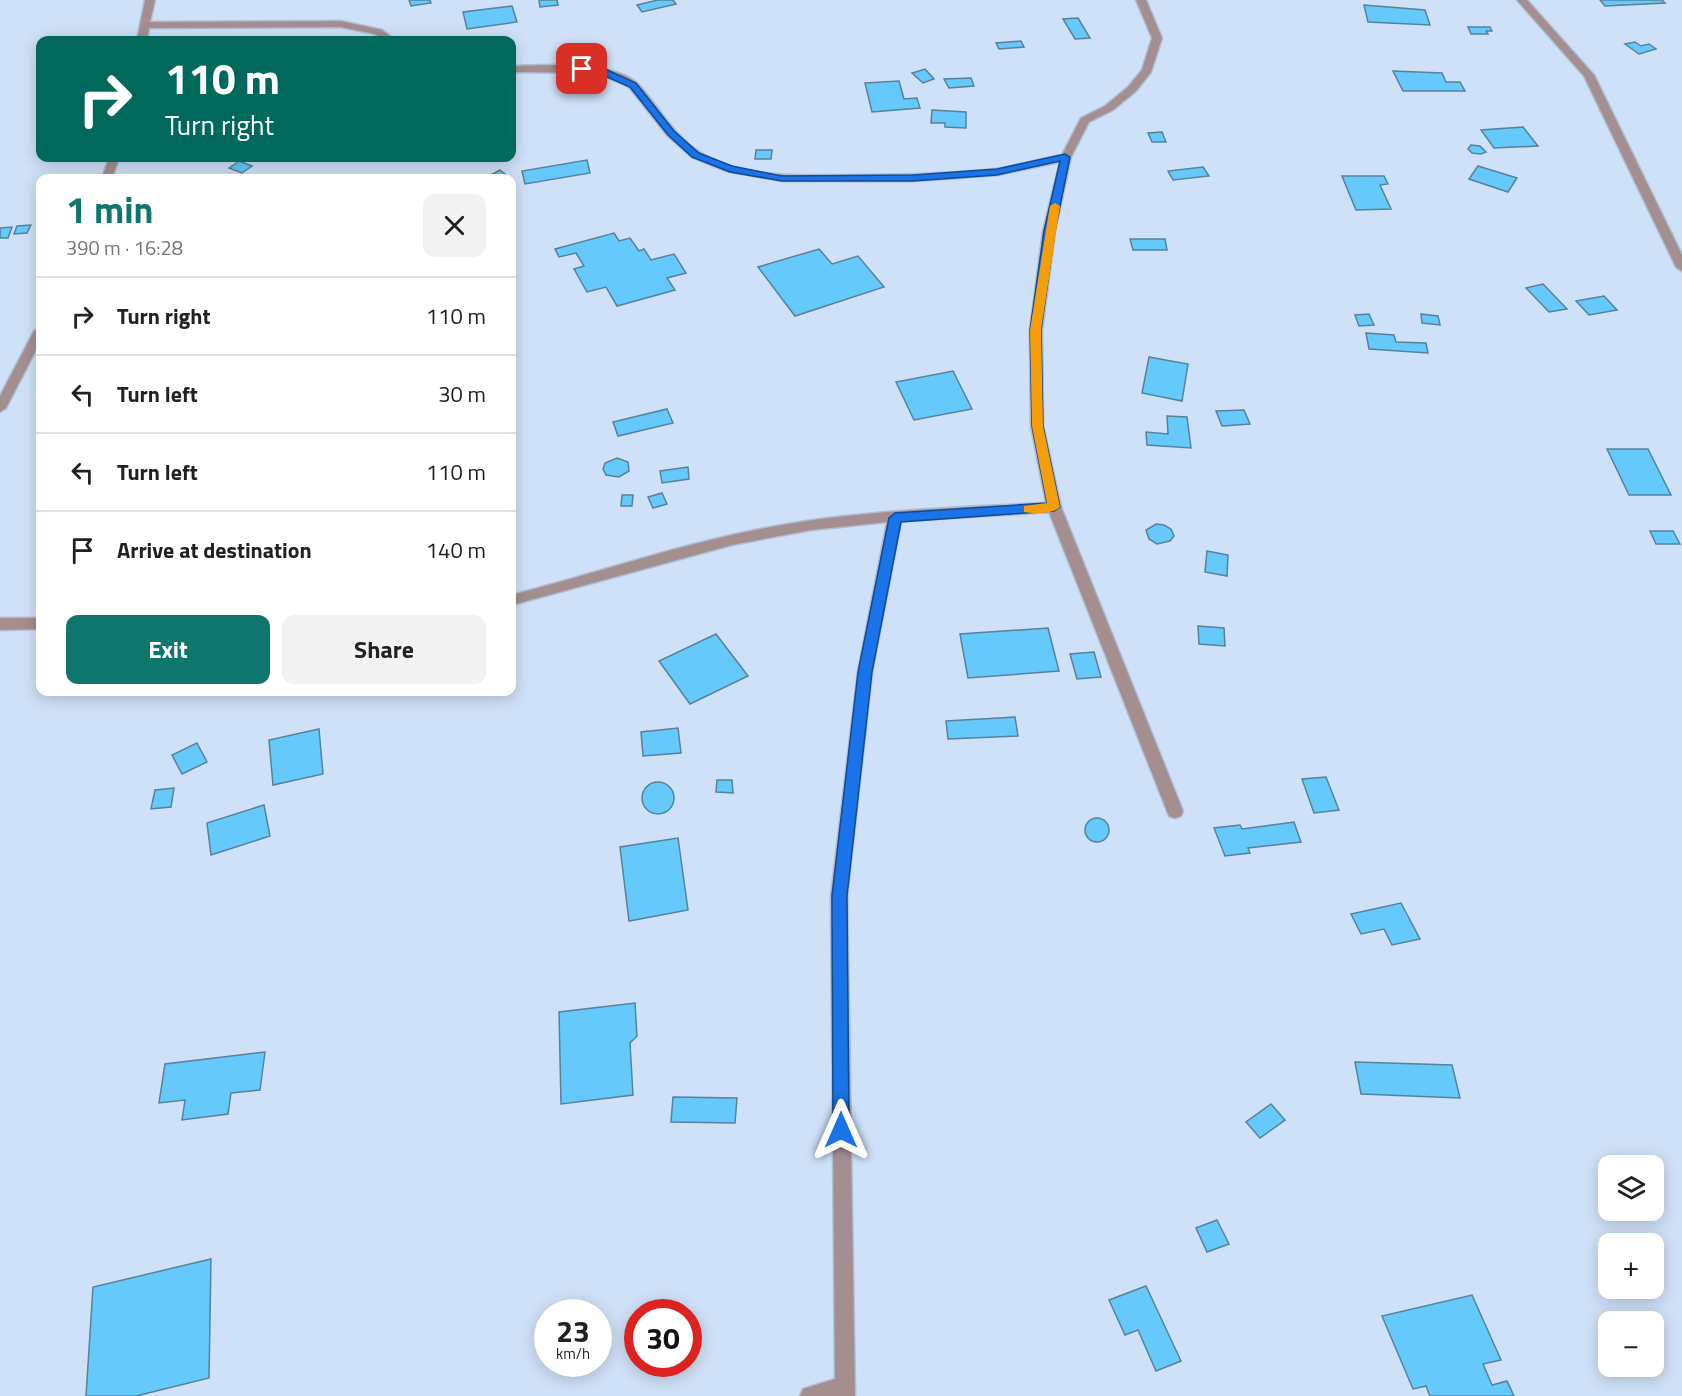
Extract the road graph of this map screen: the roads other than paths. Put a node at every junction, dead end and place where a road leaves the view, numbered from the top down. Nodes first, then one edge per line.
1 (150, 0) edge
2 (1141, 0) edge
3 (1522, 0) edge
4 (146, 24) junction
5 (143, 36) edge
6 (386, 36) edge
7 (516, 69) edge
8 (1065, 157) junction
9 (1682, 267) edge
10 (36, 339) edge
11 (0, 408) edge
12 (1054, 507) junction
13 (895, 518) junction
14 (516, 599) edge
15 (0, 624) edge
16 (36, 624) edge
17 (1175, 811) dead end
18 (844, 1391) edge
19 (810, 1396) edge

1 - 4 street
2 - 8 street
3 - 9 street
4 - 5 street
4 - 6 street
7 - 8 street
8 - 12 street
10 - 11 street
12 - 13 street
12 - 17 street
13 - 14 street
13 - 18 street
15 - 16 street
18 - 19 street

